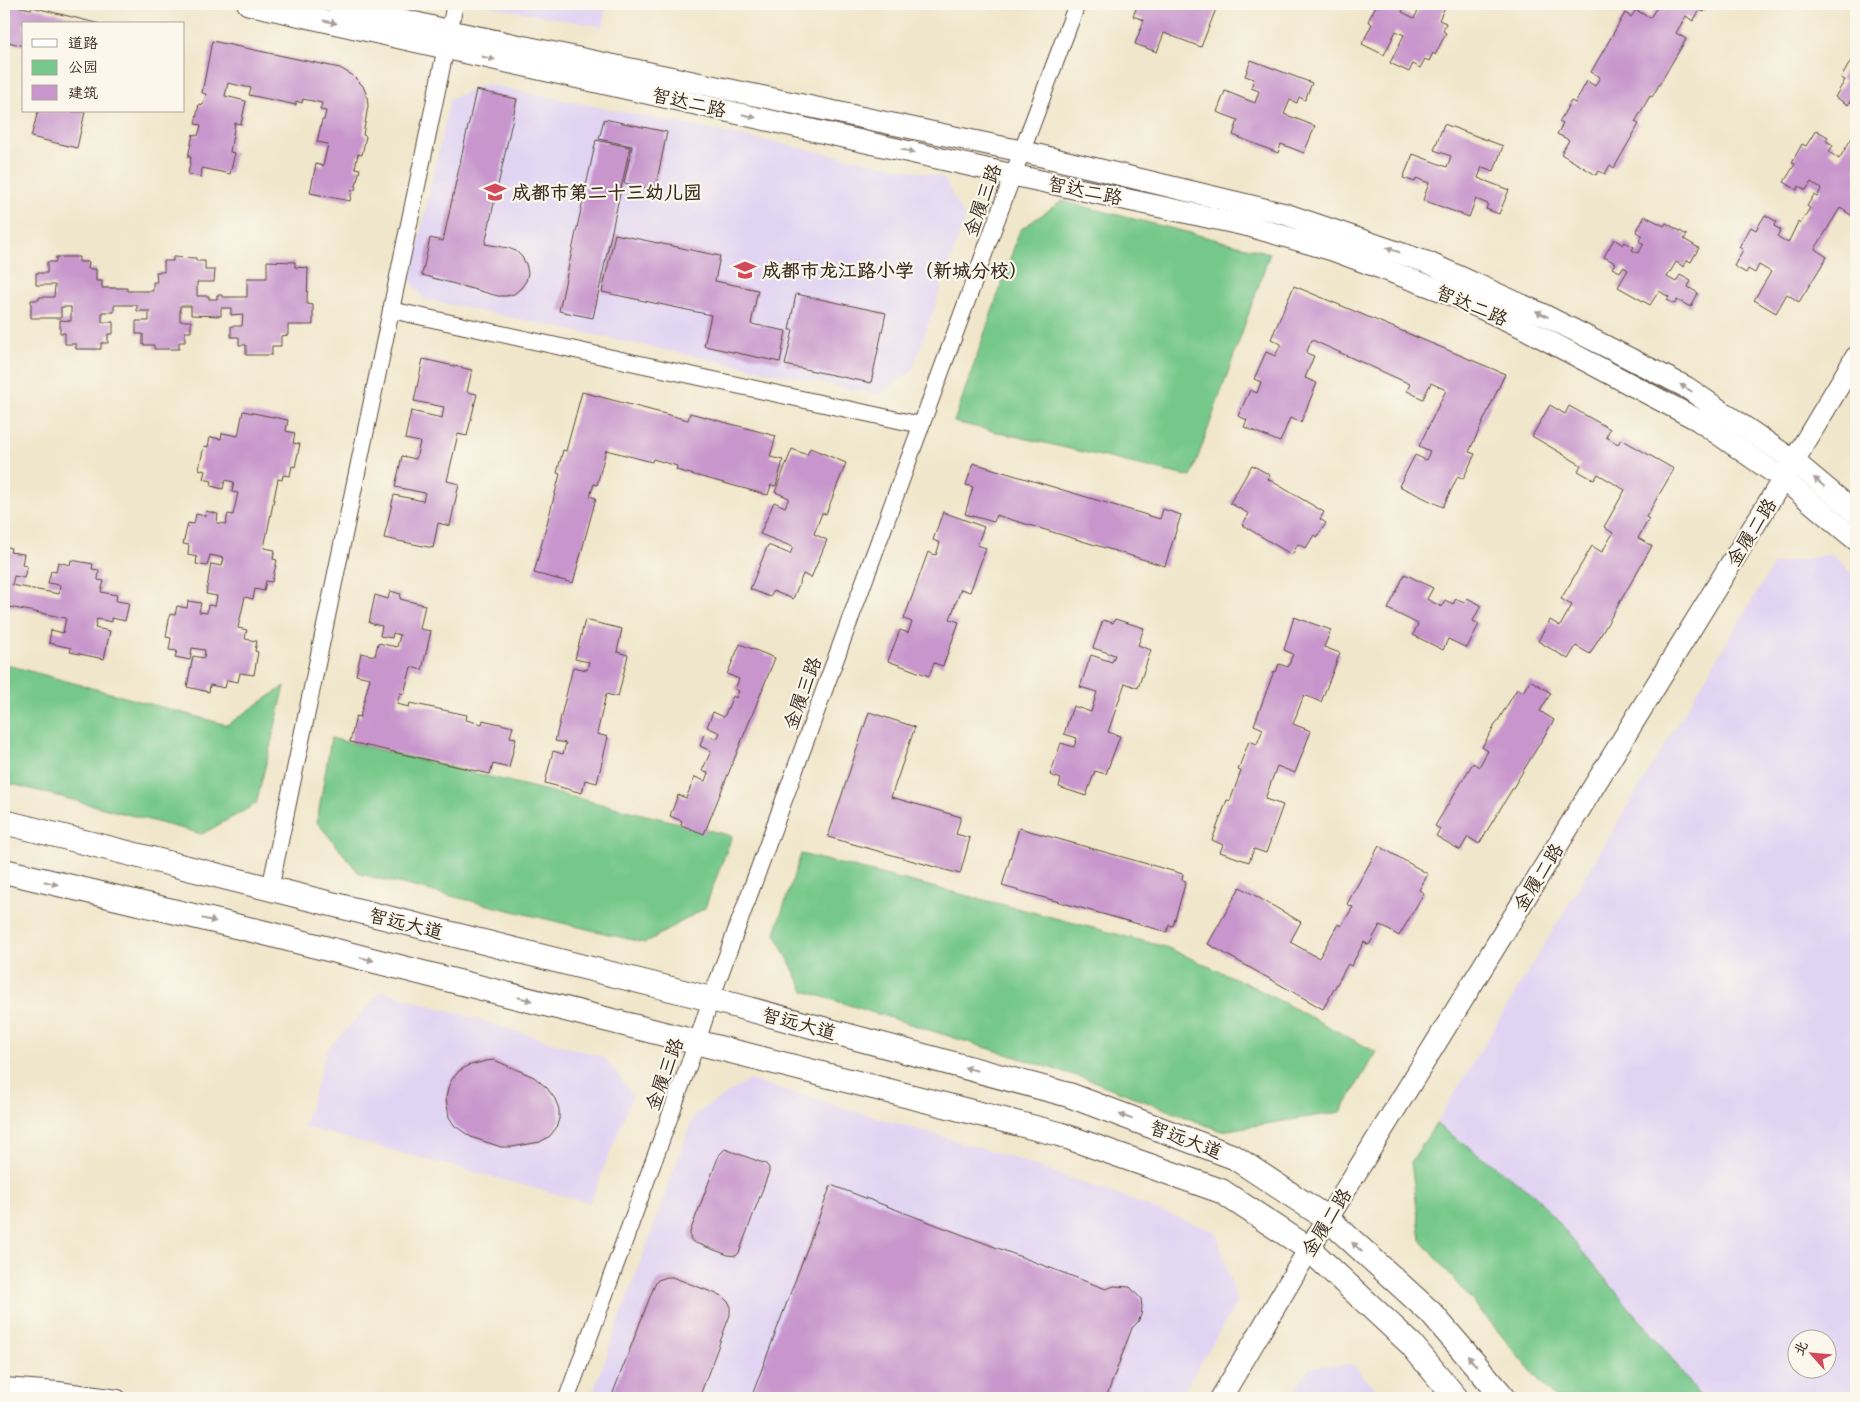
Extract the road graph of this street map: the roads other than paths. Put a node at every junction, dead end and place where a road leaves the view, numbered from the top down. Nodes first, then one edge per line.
1 (248, 4) edge
2 (336, 4) edge
3 (455, 4) edge
4 (1077, 4) edge
5 (448, 40) junction
6 (1021, 151) junction
7 (1013, 174) junction
8 (391, 310) junction
9 (1856, 357) edge
10 (921, 425) junction
11 (1794, 461) junction
12 (1783, 479) junction
13 (1856, 513) edge
14 (1856, 540) edge
15 (4, 822) edge
16 (4, 871) edge
17 (270, 889) junction
18 (711, 999) junction
19 (697, 1042) junction
20 (1328, 1220) junction
21 (1309, 1249) junction
22 (4, 1386) edge
23 (118, 1398) edge
24 (567, 1398) edge
25 (1221, 1398) edge
26 (1456, 1398) edge
27 (1504, 1398) edge

1 -> 5 street, 智达二路
2 - 5 street, 智达二路
3 - 5 street
4 - 6 street, 金履三路
5 - 6 street, 智达二路
5 -> 7 street, 智达二路
5 - 8 street
6 - 7 street, 金履三路
11 -> 6 street, 智达二路
7 - 10 street, 金履三路
7 - 12 street, 智达二路
8 - 10 street
8 - 17 street
9 - 11 street, 金履二路
10 - 18 street, 金履三路
11 - 12 street, 金履二路
13 -> 11 street, 智达二路
12 - 14 street, 智达二路
12 - 20 street, 金履二路
15 - 17 main road, 智远大道
16 -> 19 main road, 智远大道
17 - 18 main road, 智远大道
18 - 19 street, 金履三路
20 -> 18 main road, 智远大道
19 - 21 main road, 智远大道
19 - 24 street, 金履三路
20 - 21 street, 金履二路
27 -> 20 main road, 智远大道
21 - 25 street, 金履二路
21 - 26 main road, 智远大道
22 - 23 street

